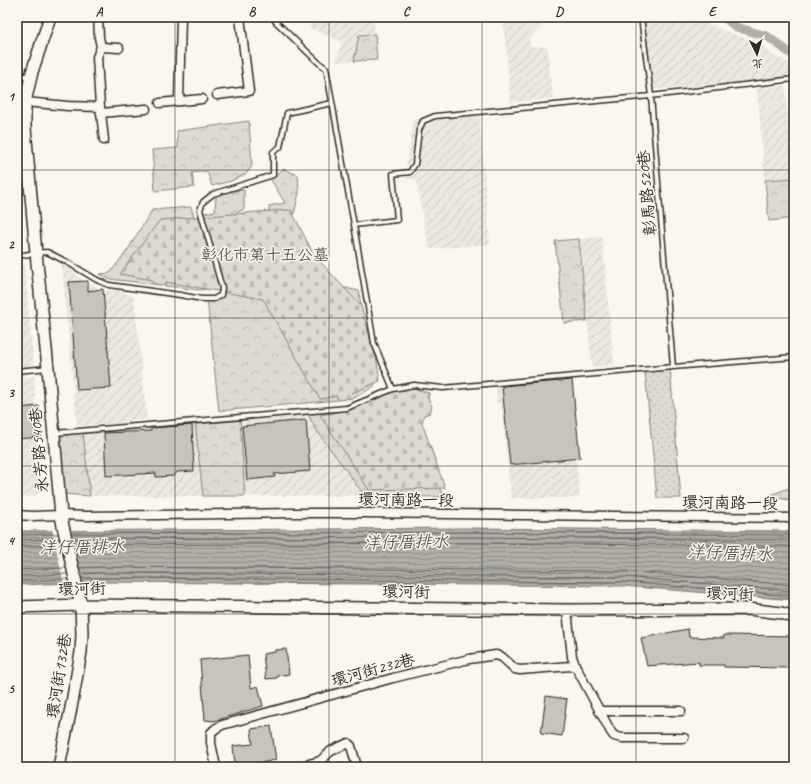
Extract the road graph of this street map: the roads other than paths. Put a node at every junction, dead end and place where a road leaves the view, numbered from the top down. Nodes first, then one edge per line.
1 (50, 17) edge
2 (98, 17) edge
3 (182, 17) edge
4 (240, 17) edge
5 (274, 17) edge
6 (641, 17) edge
7 (101, 47) junction
8 (119, 48) dead end
9 (32, 72) junction
10 (794, 79) edge
11 (17, 80) edge
12 (217, 95) dead end
13 (651, 96) junction
14 (202, 99) dead end
15 (179, 101) junction
16 (25, 102) junction
17 (160, 103) dead end
18 (332, 103) junction
19 (146, 109) dead end
20 (100, 110) junction
21 (104, 140) dead end
22 (354, 225) junction
23 (36, 253) junction
24 (17, 256) edge
25 (794, 357) edge
26 (673, 367) junction
27 (48, 368) junction
28 (17, 371) edge
29 (394, 389) junction
30 (54, 433) junction
31 (17, 515) edge
32 (794, 518) edge
33 (62, 520) junction
34 (77, 590) joint
35 (81, 605) junction
36 (17, 607) edge
37 (567, 610) junction
38 (794, 617) edge
39 (576, 667) junction
40 (599, 710) junction
41 (681, 711) dead end
42 (684, 738) dead end
43 (59, 767) edge
44 (216, 767) edge
45 (298, 767) edge
46 (357, 767) edge

1 - 9 street, 永芳路540巷
2 - 7 street
3 - 15 street
4 - 12 street
5 - 18 lane
6 - 13 lane, 彰馬路520巷
7 - 8 street
7 - 20 street
9 - 11 lane
9 - 16 street, 永芳路540巷
10 - 13 lane
13 - 22 lane
13 - 26 lane, 彰馬路520巷
14 - 15 street
15 - 17 street
16 - 20 street
16 - 23 street, 永芳路540巷
18 - 22 lane
18 - 23 lane
19 - 20 street
20 - 21 street
22 - 29 lane
23 - 24 lane
23 - 27 street, 永芳路540巷
25 - 26 lane
26 - 29 lane
27 - 28 lane
27 - 30 street, 永芳路540巷
29 - 30 lane
30 - 33 street, 永芳路540巷
31 - 33 street, 環河南路一段
32 - 33 street, 環河南路一段
33 - 34 street, 永芳路540巷
34 - 35 street, 環河街132巷
35 - 36 street, 環河街
35 - 37 street, 環河街
35 - 43 street, 環河街132巷
37 - 38 street, 環河街
37 - 39 street
39 - 40 street
39 - 44 street, 環河街232巷
40 - 41 street
40 - 42 street
45 - 46 street

